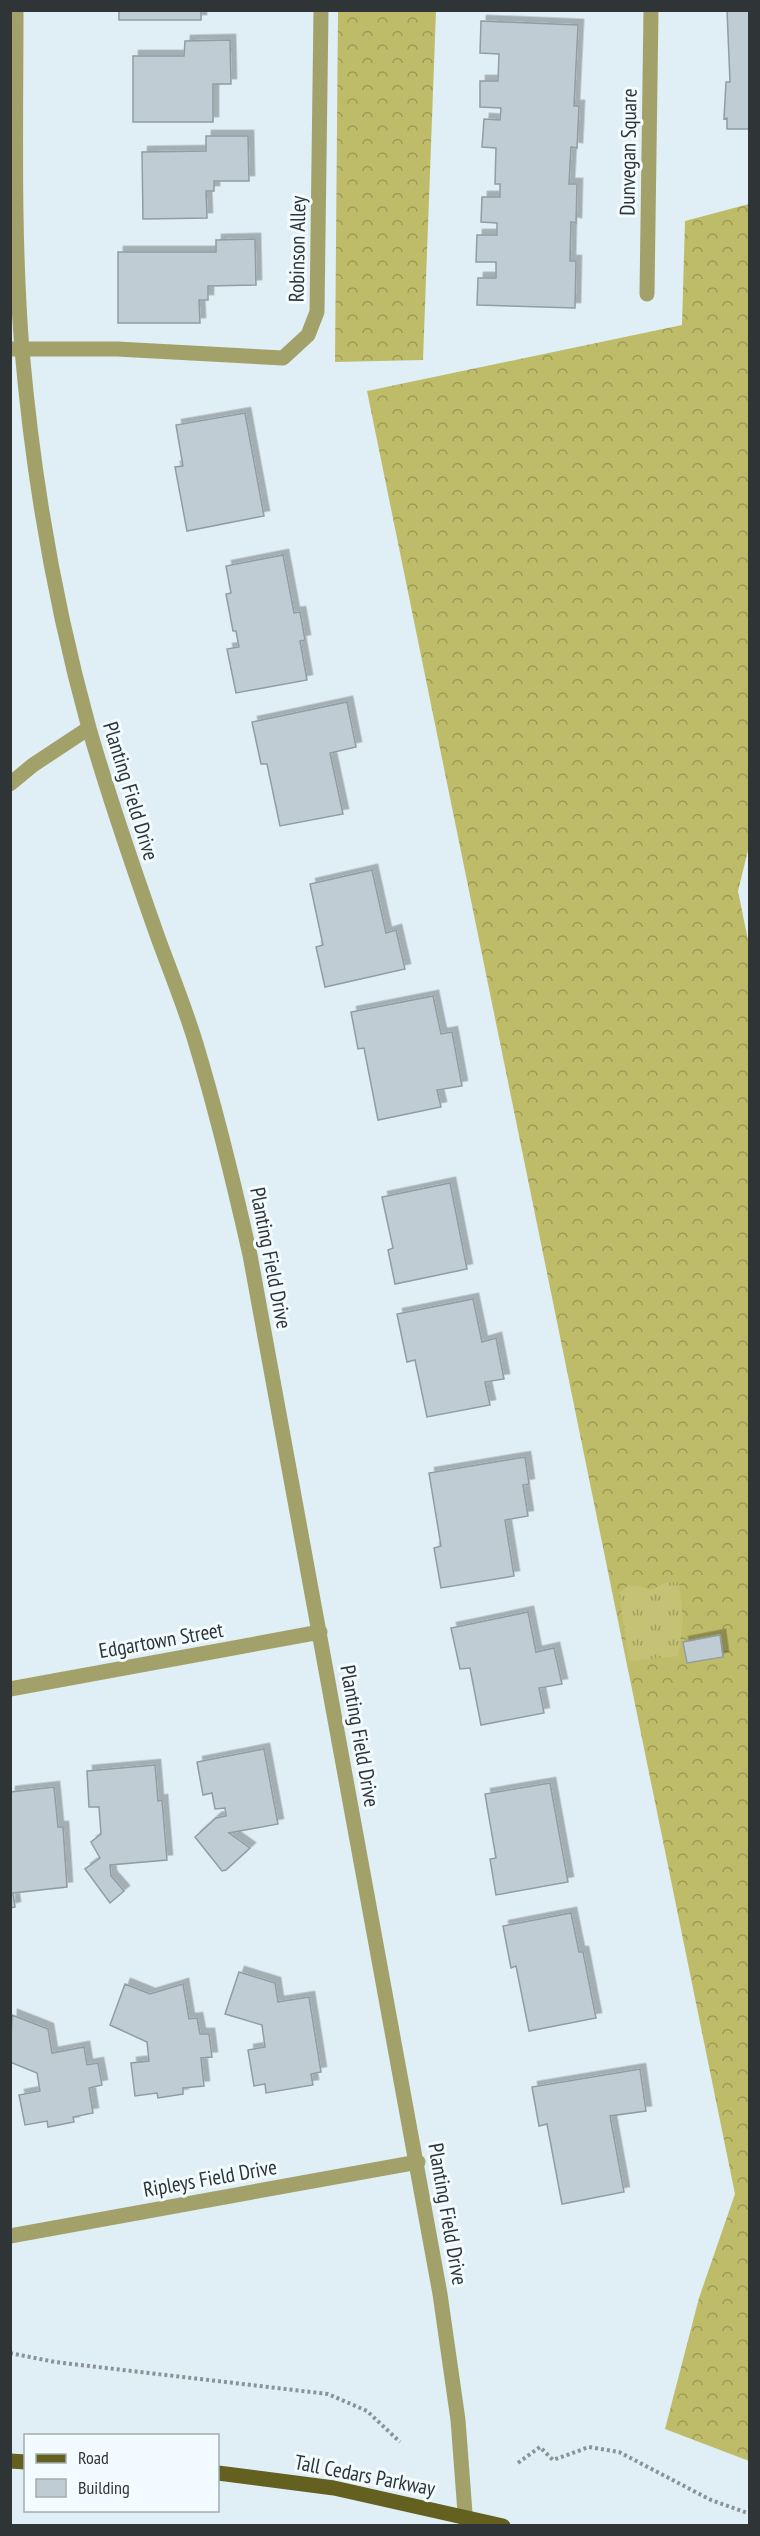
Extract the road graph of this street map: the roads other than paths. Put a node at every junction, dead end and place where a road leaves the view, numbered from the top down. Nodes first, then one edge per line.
1 (16, 10) edge
2 (321, 10) edge
3 (651, 10) edge
4 (648, 294) dead end
5 (16, 348) edge
6 (89, 728) junction
7 (10, 784) edge
8 (320, 1632) junction
9 (10, 1689) edge
10 (418, 2162) junction
11 (10, 2236) edge
12 (219, 2473) edge
13 (466, 2521) edge
14 (503, 2526) edge

1 - 5 street, Planting Field Drive
2 - 5 street, Robinson Alley
3 - 4 street, Dunvegan Square
5 - 6 street, Planting Field Drive
6 - 7 street
6 - 8 street, Planting Field Drive
8 - 9 street, Edgartown Street
8 - 10 street, Planting Field Drive
10 - 11 street, Ripleys Field Drive
10 - 13 street, Planting Field Drive
12 - 13 main road, Tall Cedars Parkway
13 - 14 main road, Tall Cedars Parkway

